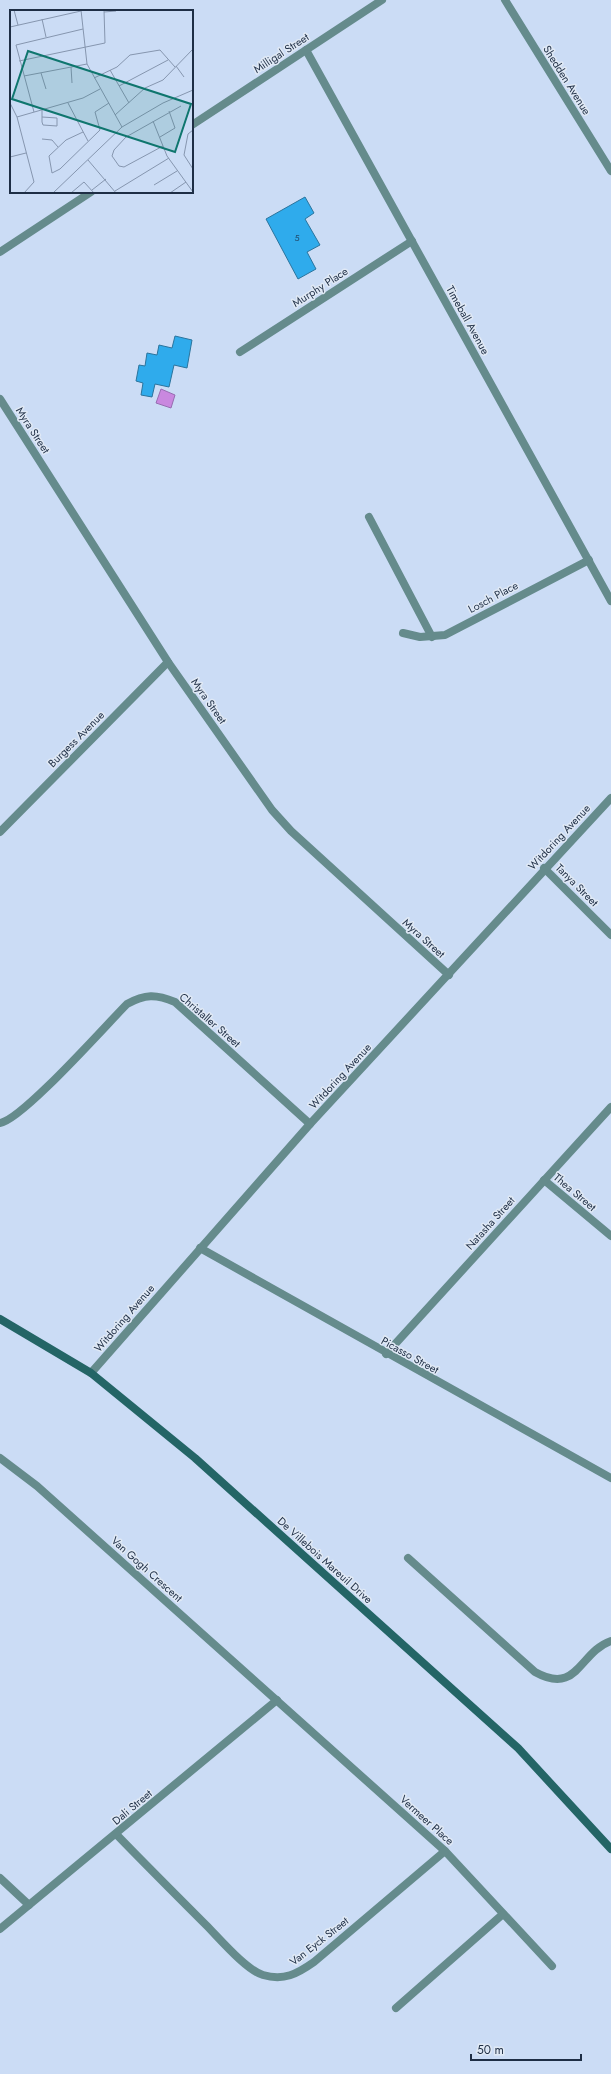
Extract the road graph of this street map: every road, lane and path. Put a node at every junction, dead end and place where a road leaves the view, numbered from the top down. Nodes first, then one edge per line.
1 (382, 0) edge
2 (505, 0) edge
3 (306, 50) junction
4 (193, 124) edge
5 (611, 171) edge
6 (89, 193) edge
7 (412, 241) junction
8 (0, 252) edge
9 (240, 352) dead end
10 (0, 399) edge
11 (369, 517) dead end
12 (589, 560) junction
13 (611, 601) edge
14 (403, 634) dead end
15 (432, 637) junction
16 (168, 662) junction
17 (611, 798) edge
18 (0, 832) edge
19 (544, 868) junction
20 (611, 935) edge
21 (449, 975) junction
22 (611, 1107) edge
23 (0, 1123) edge
24 (310, 1124) junction
25 (544, 1180) junction
26 (611, 1236) edge
27 (200, 1248) junction
28 (0, 1319) edge
29 (386, 1354) junction
30 (91, 1373) junction
31 (0, 1458) edge
32 (611, 1478) edge
33 (408, 1558) dead end
34 (611, 1641) edge
35 (276, 1700) junction
36 (116, 1834) junction
37 (611, 1849) edge
38 (446, 1851) junction
39 (0, 1878) edge
40 (29, 1905) junction
41 (503, 1914) junction
42 (0, 1929) edge
43 (552, 1966) dead end
44 (396, 2008) dead end

1 - 3 street, Milligal Street
2 - 5 street, Shedden Avenue
3 - 4 street, Milligal Street
3 - 7 street, Timeball Avenue
6 - 8 street
7 - 9 street, Murphy Place
7 - 12 street, Timeball Avenue
10 - 16 street, Myra Street
11 - 15 street
12 - 13 street, Timeball Avenue
12 - 15 street, Losch Place
14 - 15 street, Losch Place
16 - 18 street, Burgess Avenue
16 - 21 street, Myra Street
17 - 19 street, Witdoring Avenue
19 - 20 street, Tanya Street
19 - 21 street, Witdoring Avenue
21 - 24 street, Witdoring Avenue
22 - 25 street, Natasha Street
23 - 24 street, Christaller Street
24 - 27 street, Witdoring Avenue
25 - 26 street, Thea Street
25 - 29 street, Natasha Street
27 - 29 street, Picasso Street
27 - 30 street, Witdoring Avenue
28 - 30 main road, De Villebois Mareuil Drive
29 - 32 street, Picasso Street
30 - 37 main road, De Villebois Mareuil Drive
31 - 35 street, Van Gogh Crescent
33 - 34 street
35 - 36 street, Dali Street
35 - 38 street, Vermeer Place
36 - 38 street, Van Eyck Street
36 - 40 street, Dali Street
38 - 41 street, Vermeer Place
39 - 40 street
40 - 42 street, Dali Street
41 - 43 street, Vermeer Place
41 - 44 street

